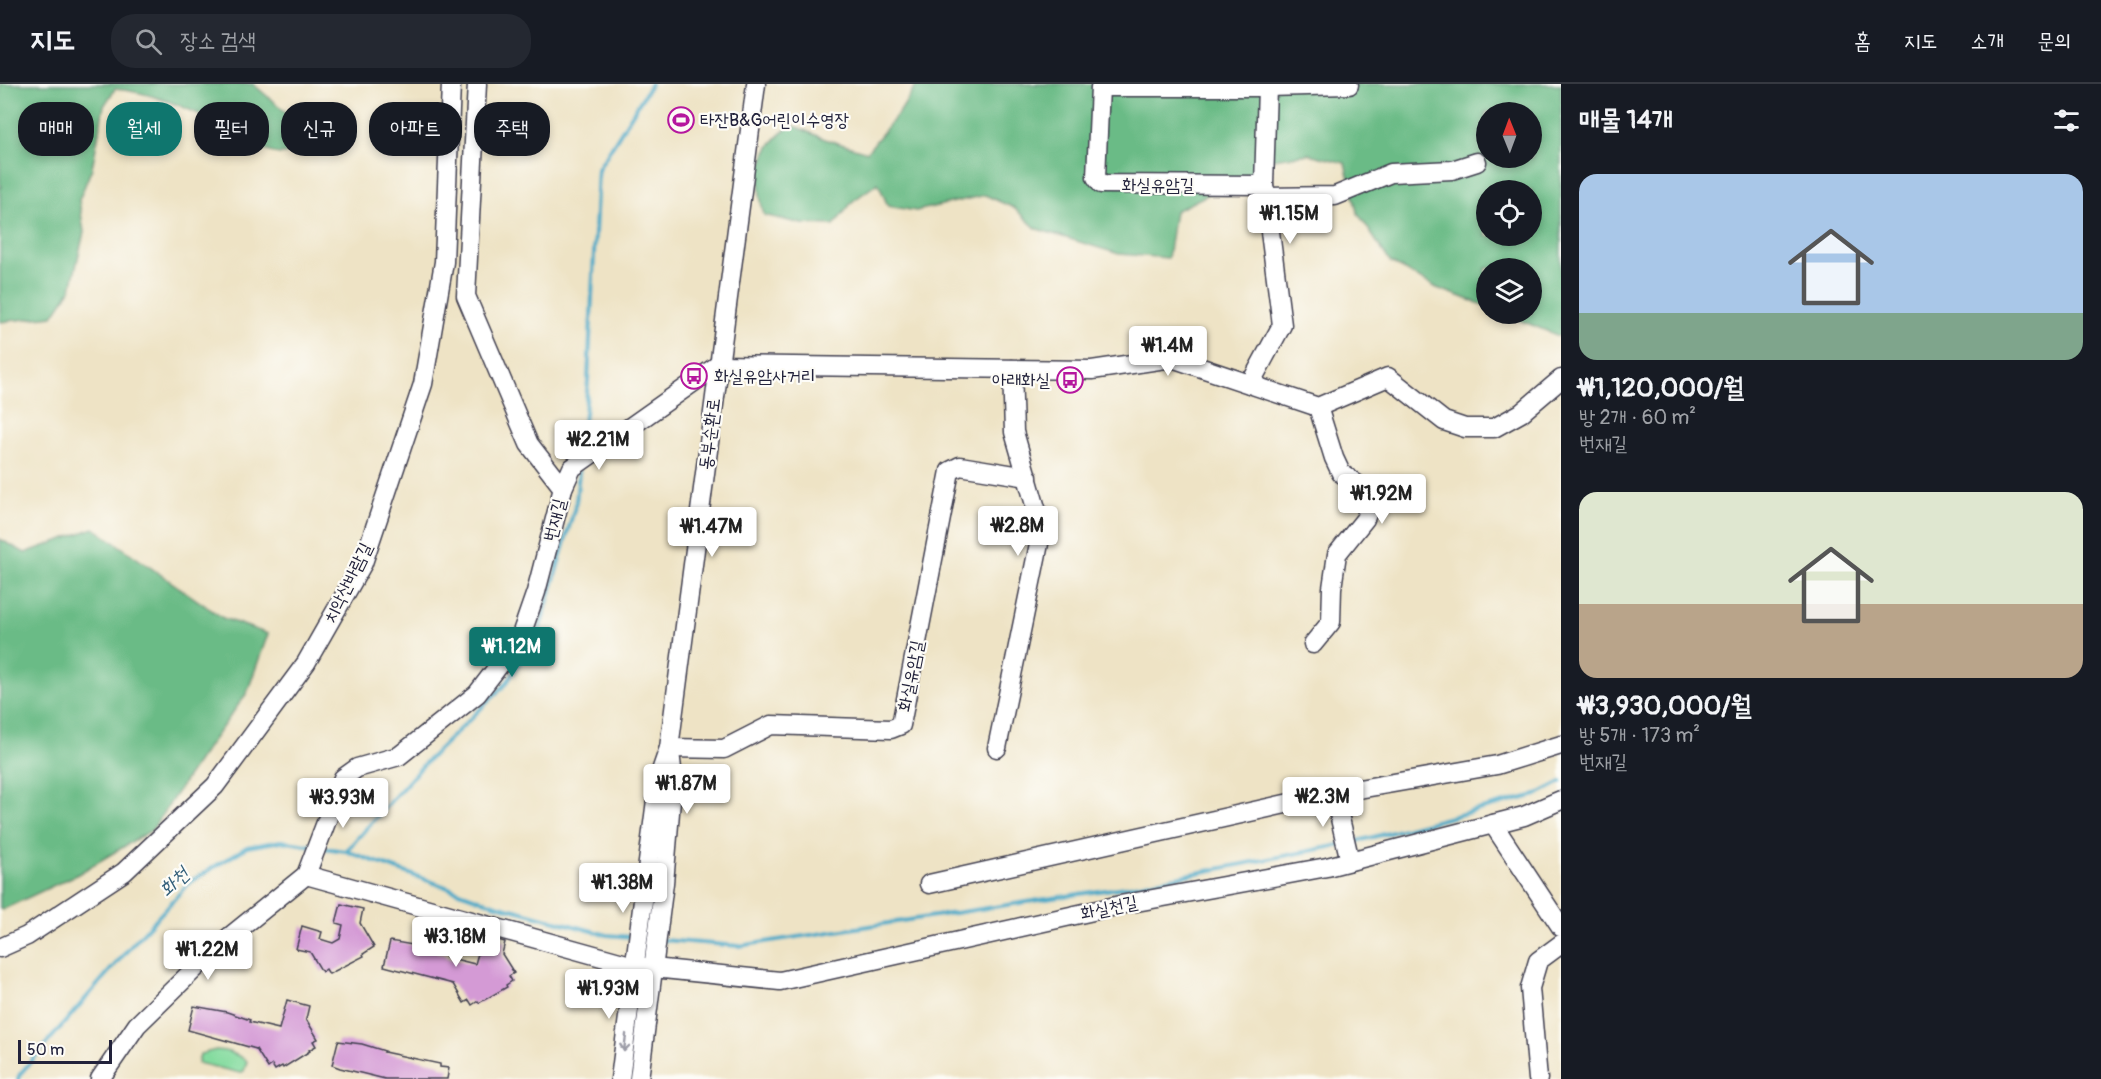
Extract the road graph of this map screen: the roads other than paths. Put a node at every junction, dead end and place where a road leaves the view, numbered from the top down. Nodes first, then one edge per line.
1 (451, 84) edge
2 (477, 84) edge
3 (756, 84) edge
4 (1349, 85) edge
5 (1267, 87) junction
6 (1476, 162) edge
7 (1265, 191) junction
8 (718, 364) junction
9 (1012, 369) junction
10 (1561, 379) edge
11 (1250, 384) junction
12 (1318, 407) junction
13 (1028, 477) junction
14 (563, 488) junction
15 (1313, 644) dead end
16 (1561, 745) edge
17 (669, 748) junction
18 (997, 748) dead end
19 (1335, 797) junction
20 (1561, 800) edge
21 (1493, 824) junction
22 (1348, 855) junction
23 (308, 871) junction
24 (929, 884) dead end
25 (1561, 927) edge
26 (1561, 944) edge
27 (0, 948) edge
28 (644, 959) junction
29 (100, 1079) edge
30 (620, 1079) edge
31 (639, 1079) edge
32 (1538, 1079) edge

1 - 27 street, 치악산바람길
2 - 14 street, 번재길
3 - 8 street, 동부순환로
4 - 5 street, 화실유암길
5 - 7 street
5 - 7 street, 화실유암길
6 - 7 street, 화실유암길
7 - 11 street
8 - 9 street
8 - 14 street
8 - 17 street, 동부순환로
9 - 11 street
9 - 13 street
10 - 12 street
11 - 12 street
12 - 15 street
13 - 17 street, 화실유암길
13 - 18 street
14 - 23 street, 번재길
16 - 19 street
17 - 28 street, 동부순환로
19 - 22 street
19 - 24 street
20 - 21 street, 화실천길
21 - 22 street, 화실천길
21 - 25 street
22 - 28 street, 화실천길
23 - 28 street, 화실천길
23 - 29 street
26 - 32 street
28 -> 30 street
28 - 31 street

